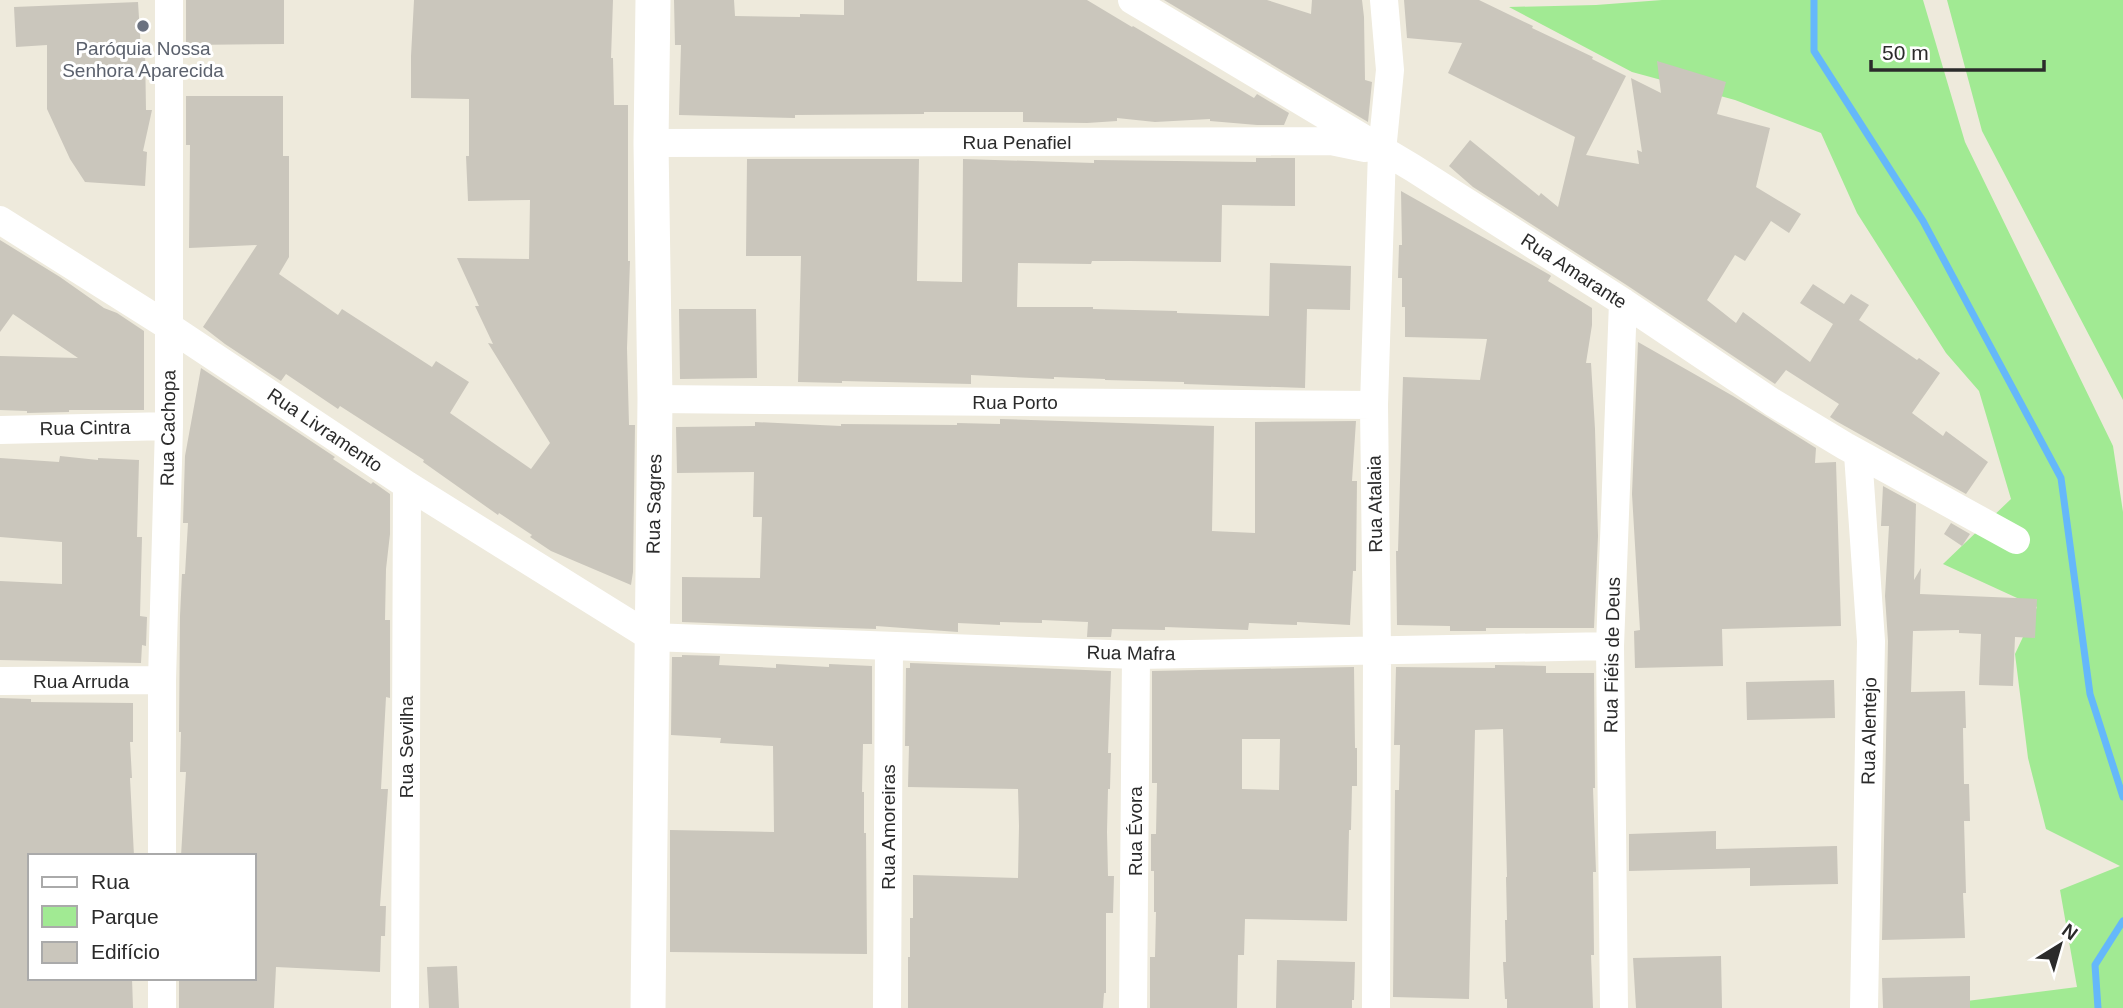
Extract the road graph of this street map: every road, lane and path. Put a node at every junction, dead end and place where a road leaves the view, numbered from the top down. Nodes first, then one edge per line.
1 (169, 0) edge
2 (653, 0) edge
3 (1132, 0) edge
4 (1384, 0) edge
5 (651, 143) junction
6 (1382, 151) junction
7 (0, 220) edge
8 (1623, 302) junction
9 (168, 326) junction
10 (655, 399) junction
11 (1374, 405) junction
12 (169, 426) junction
13 (0, 430) edge
14 (1858, 454) junction
15 (407, 485) junction
16 (2016, 540) dead end
17 (651, 637) junction
18 (889, 646) junction
19 (1610, 646) junction
20 (1377, 650) junction
21 (1136, 655) junction
22 (162, 680) junction
23 (0, 681) edge
24 (162, 854) edge
25 (162, 980) edge
26 (162, 1008) edge
27 (405, 1008) edge
28 (648, 1008) edge
29 (887, 1008) edge
30 (1133, 1008) edge
31 (1376, 1008) edge
32 (1614, 1008) edge
33 (1864, 1008) edge

1 - 9 street, Rua Cachopa
2 - 5 street, Rua Sagres
3 - 6 street, Rua Amarante
4 - 6 street, Rua Atalaia
5 - 6 street, Rua Penafiel
5 - 10 street, Rua Sagres
6 - 8 street, Rua Amarante
6 - 11 street, Rua Atalaia
7 - 9 street, Rua Livramento
8 - 14 street, Rua Amarante
8 - 19 street, Rua Fiéis de Deus
9 - 12 street, Rua Cachopa
9 - 15 street, Rua Livramento
10 - 11 street, Rua Porto
10 - 17 street, Rua Sagres
11 - 20 street, Rua Atalaia
12 - 13 street, Rua Cintra
12 - 22 street, Rua Cachopa
14 - 16 street, Rua Amarante
14 - 33 street, Rua Alentejo
15 - 17 street, Rua Livramento
15 - 27 street, Rua Sevilha
17 - 18 street, Rua Mafra
17 - 28 street, Rua Sagres
18 - 21 street, Rua Mafra
18 - 29 street, Rua Amoreiras
19 - 20 street, Rua Mafra
19 - 32 street, Rua Fiéis de Deus
20 - 21 street, Rua Mafra
20 - 31 street, Rua Atalaia
21 - 30 street, Rua Évora
22 - 23 street, Rua Arruda
22 - 24 street, Rua Cachopa
25 - 26 street

